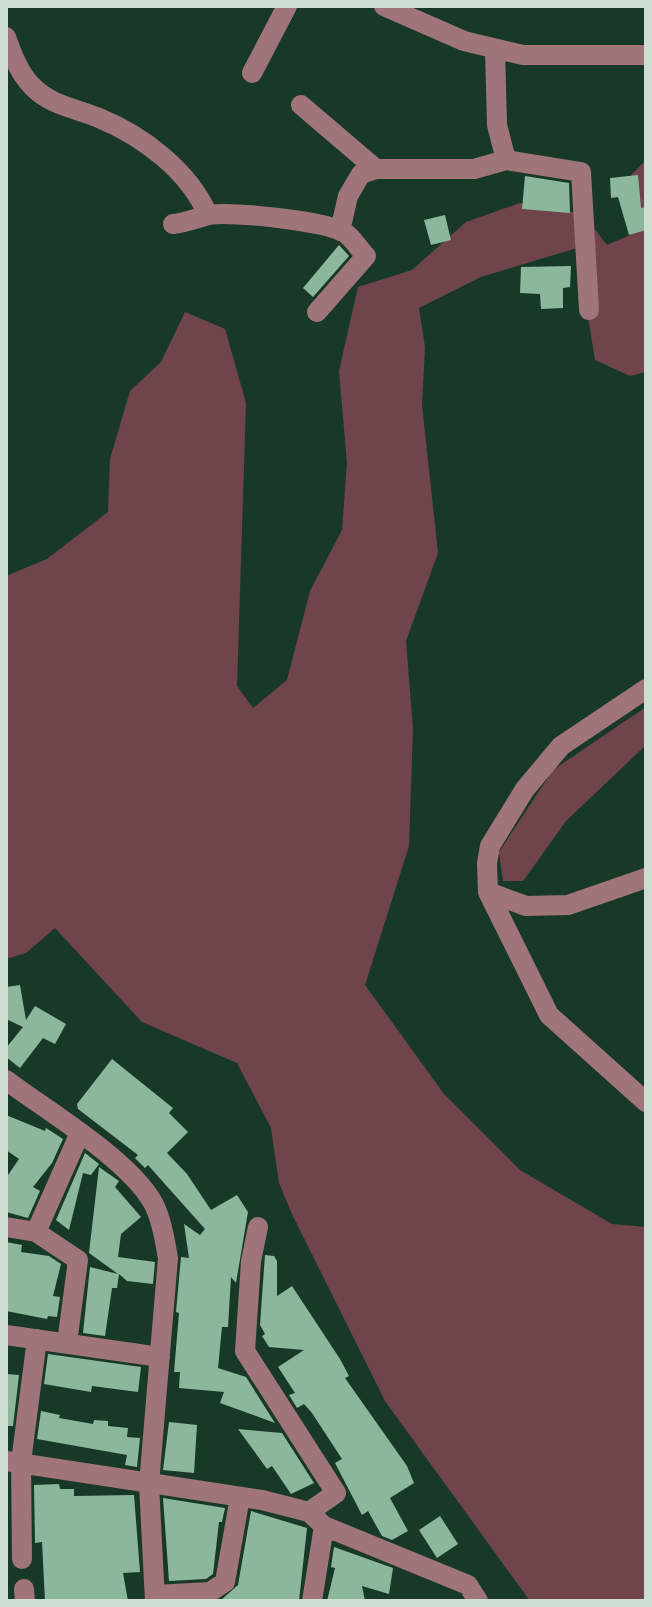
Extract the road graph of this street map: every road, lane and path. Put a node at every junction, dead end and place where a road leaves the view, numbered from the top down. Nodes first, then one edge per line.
1 (287, 6) edge
2 (384, 6) edge
3 (6, 37) edge
4 (495, 49) junction
5 (646, 55) edge
6 (252, 73) dead end
7 (301, 105) dead end
8 (506, 160) junction
9 (376, 169) junction
10 (208, 215) junction
11 (173, 224) dead end
12 (340, 231) junction
13 (589, 310) dead end
14 (317, 312) dead end
15 (646, 689) edge
16 (646, 878) edge
17 (488, 892) junction
18 (6, 1080) edge
19 (646, 1102) edge
20 (79, 1135) junction
21 (6, 1227) edge
22 (258, 1227) dead end
23 (36, 1232) junction
24 (6, 1335) edge
25 (37, 1339) junction
26 (67, 1343) junction
27 (160, 1357) junction
28 (14, 1462) edge
29 (149, 1484) junction
30 (240, 1497) junction
31 (317, 1519) junction
32 (17, 1553) edge
33 (155, 1598) edge
34 (312, 1601) edge
35 (478, 1601) edge

1 - 6 street
2 - 4 street
3 - 10 street
4 - 5 street
4 - 8 street
7 - 9 street
8 - 9 street
8 - 13 street
9 - 12 street
10 - 11 street
10 - 12 street
12 - 14 street
15 - 17 street
16 - 17 street
17 - 19 street
18 - 20 street
20 - 23 street
20 - 27 street
21 - 23 street
22 - 31 street
23 - 26 street
24 - 25 street
25 - 26 street
25 - 28 street
26 - 27 street
27 - 29 street
28 - 29 street
28 - 32 street
29 - 30 street
29 - 33 street
30 - 31 street
30 - 33 street
31 - 34 street
31 - 35 street

